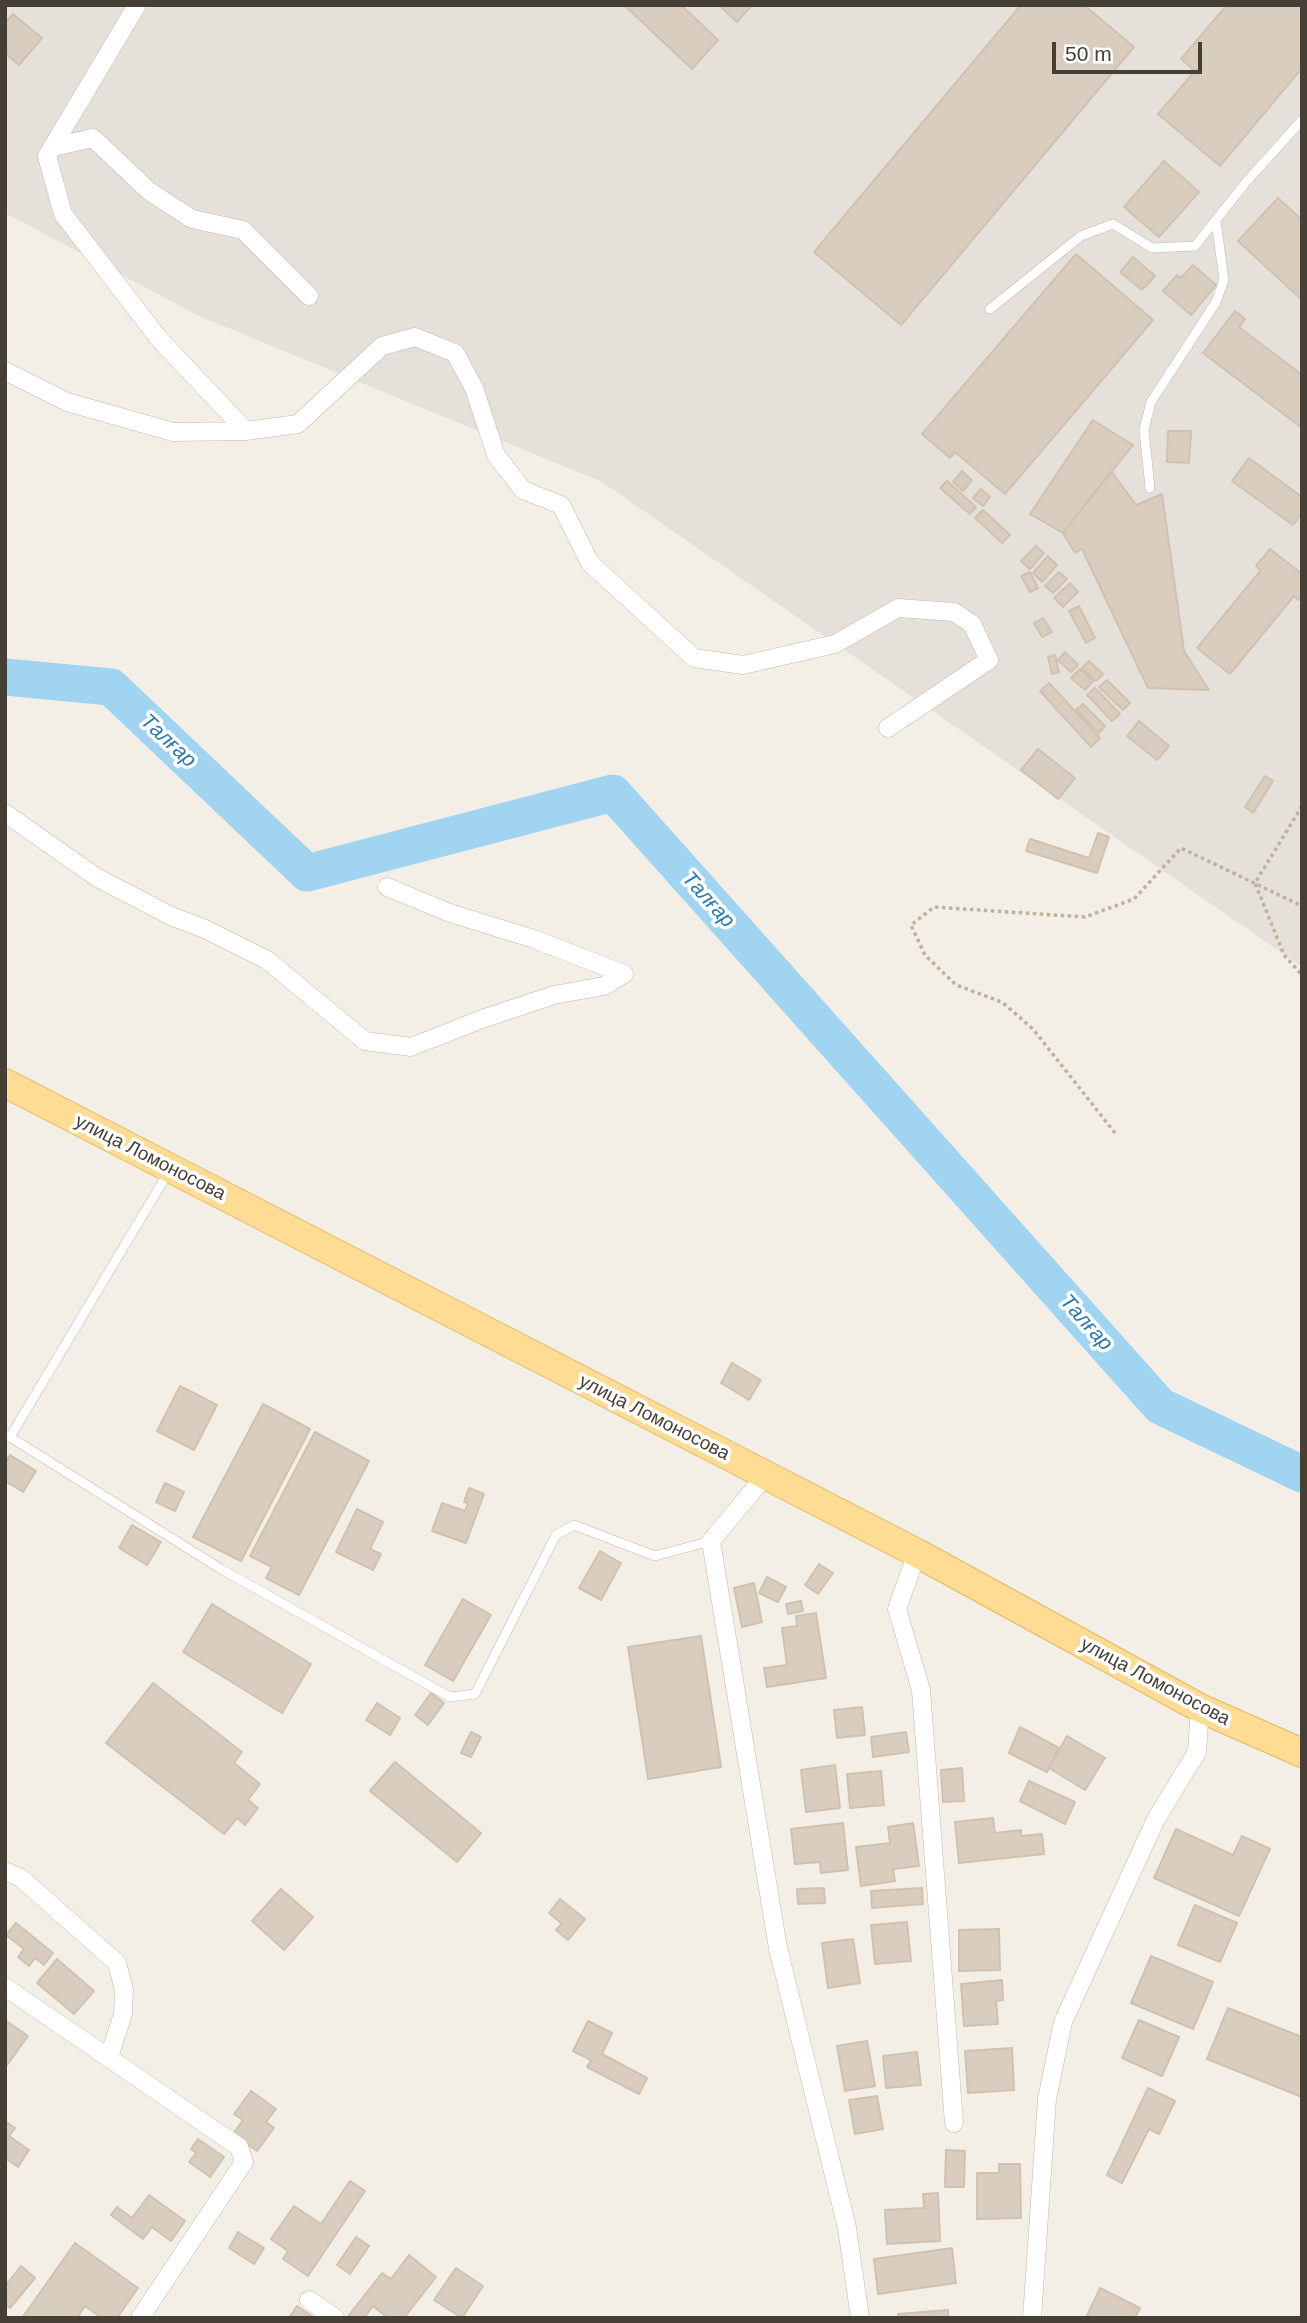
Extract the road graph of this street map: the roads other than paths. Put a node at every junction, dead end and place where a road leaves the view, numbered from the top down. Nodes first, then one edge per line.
1 (137, 5) edge
2 (1302, 120) edge
3 (53, 147) junction
4 (1216, 221) junction
5 (309, 296) dead end
6 (990, 309) dead end
7 (5, 370) edge
8 (246, 432) junction
9 (1150, 488) dead end
10 (888, 728) dead end
11 (5, 813) edge
12 (387, 887) dead end
13 (5, 1083) edge
14 (171, 1168) junction
15 (766, 1475) junction
16 (711, 1541) junction
17 (917, 1553) junction
18 (1200, 1708) junction
19 (1302, 1753) edge
20 (5, 1871) edge
21 (5, 1987) edge
22 (109, 2057) junction
23 (954, 2123) dead end
24 (309, 2300) dead end
25 (1035, 2317) edge
26 (140, 2318) edge
27 (335, 2318) edge
28 (860, 2318) edge

1 - 3 street
2 - 4 lane
3 - 5 street
3 - 8 street
4 - 6 lane
4 - 9 lane
7 - 8 street
8 - 10 street
11 - 12 street
13 - 14 main road, улица Ломоносова
14 - 15 main road, улица Ломоносова
14 - 16 lane
15 - 16 street
15 - 17 main road, улица Ломоносова
16 - 28 street
17 - 18 main road, улица Ломоносова
17 - 23 street
18 - 19 main road, улица Ломоносова
18 - 25 street
20 - 22 street
21 - 22 street
22 - 26 street
24 - 27 street

